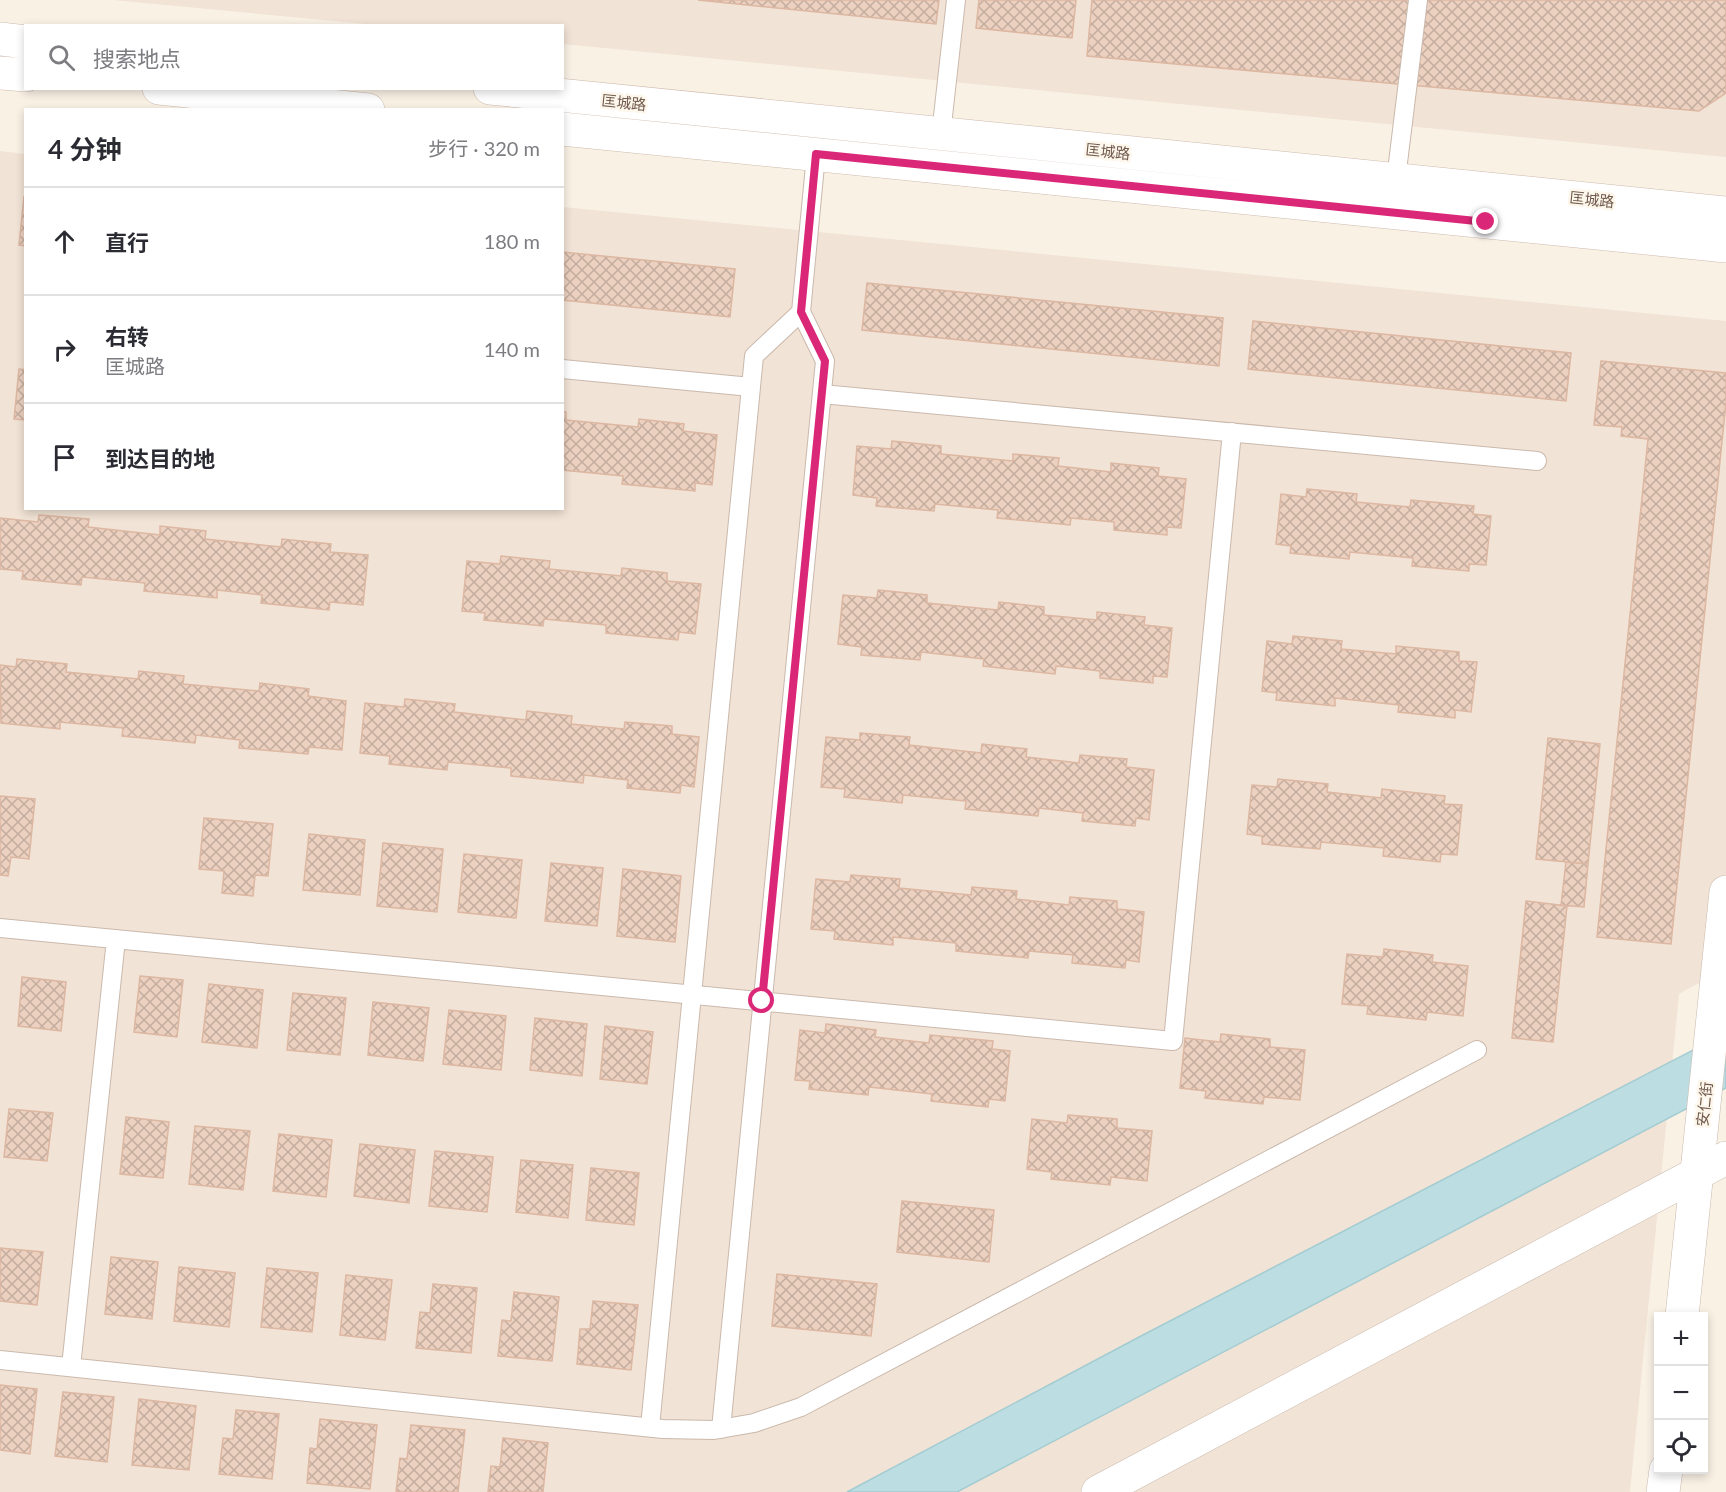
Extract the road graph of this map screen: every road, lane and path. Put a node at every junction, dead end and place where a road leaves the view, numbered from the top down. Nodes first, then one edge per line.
1 (956, 0) edge
2 (1418, 0) edge
3 (0, 39) edge
4 (24, 42) edge
5 (0, 73) edge
6 (24, 75) edge
7 (178, 90) edge
8 (510, 90) edge
9 (349, 108) edge
10 (564, 129) edge
11 (940, 134) junction
12 (816, 154) junction
13 (1396, 179) junction
14 (1726, 213) edge
15 (1726, 246) edge
16 (801, 312) junction
17 (564, 369) edge
18 (751, 387) junction
19 (822, 394) junction
20 (1232, 432) junction
21 (1537, 461) dead end
22 (1726, 892) edge
23 (0, 928) edge
24 (116, 939) junction
25 (692, 994) junction
26 (762, 1001) junction
27 (1477, 1050) dead end
28 (1726, 1158) edge
29 (1697, 1173) junction
30 (1683, 1312) edge
31 (0, 1360) edge
32 (71, 1367) junction
33 (650, 1427) junction
34 (721, 1429) junction
35 (1665, 1474) edge
36 (1098, 1492) edge
37 (1663, 1492) edge

1 - 11 lane
2 - 13 lane
3 - 4 main road
5 - 6 main road
7 - 9 main road
8 - 11 main road, 匡城路
10 - 12 main road
11 - 13 main road, 匡城路
12 - 15 main road
12 - 16 lane
13 - 14 main road, 匡城路
16 - 18 lane
16 - 19 lane
17 - 18 lane
18 - 25 lane
19 - 20 lane
19 - 26 lane
20 - 21 lane
20 - 26 lane
22 - 29 main road, 安仁街
23 - 24 lane
24 - 25 lane
24 - 32 lane
25 - 26 lane
25 - 33 lane
26 - 34 lane
27 - 34 lane
28 - 29 main road
29 - 30 main road, 安仁街
29 - 36 main road
31 - 32 lane
32 - 33 lane
33 - 34 lane
35 - 37 main road

